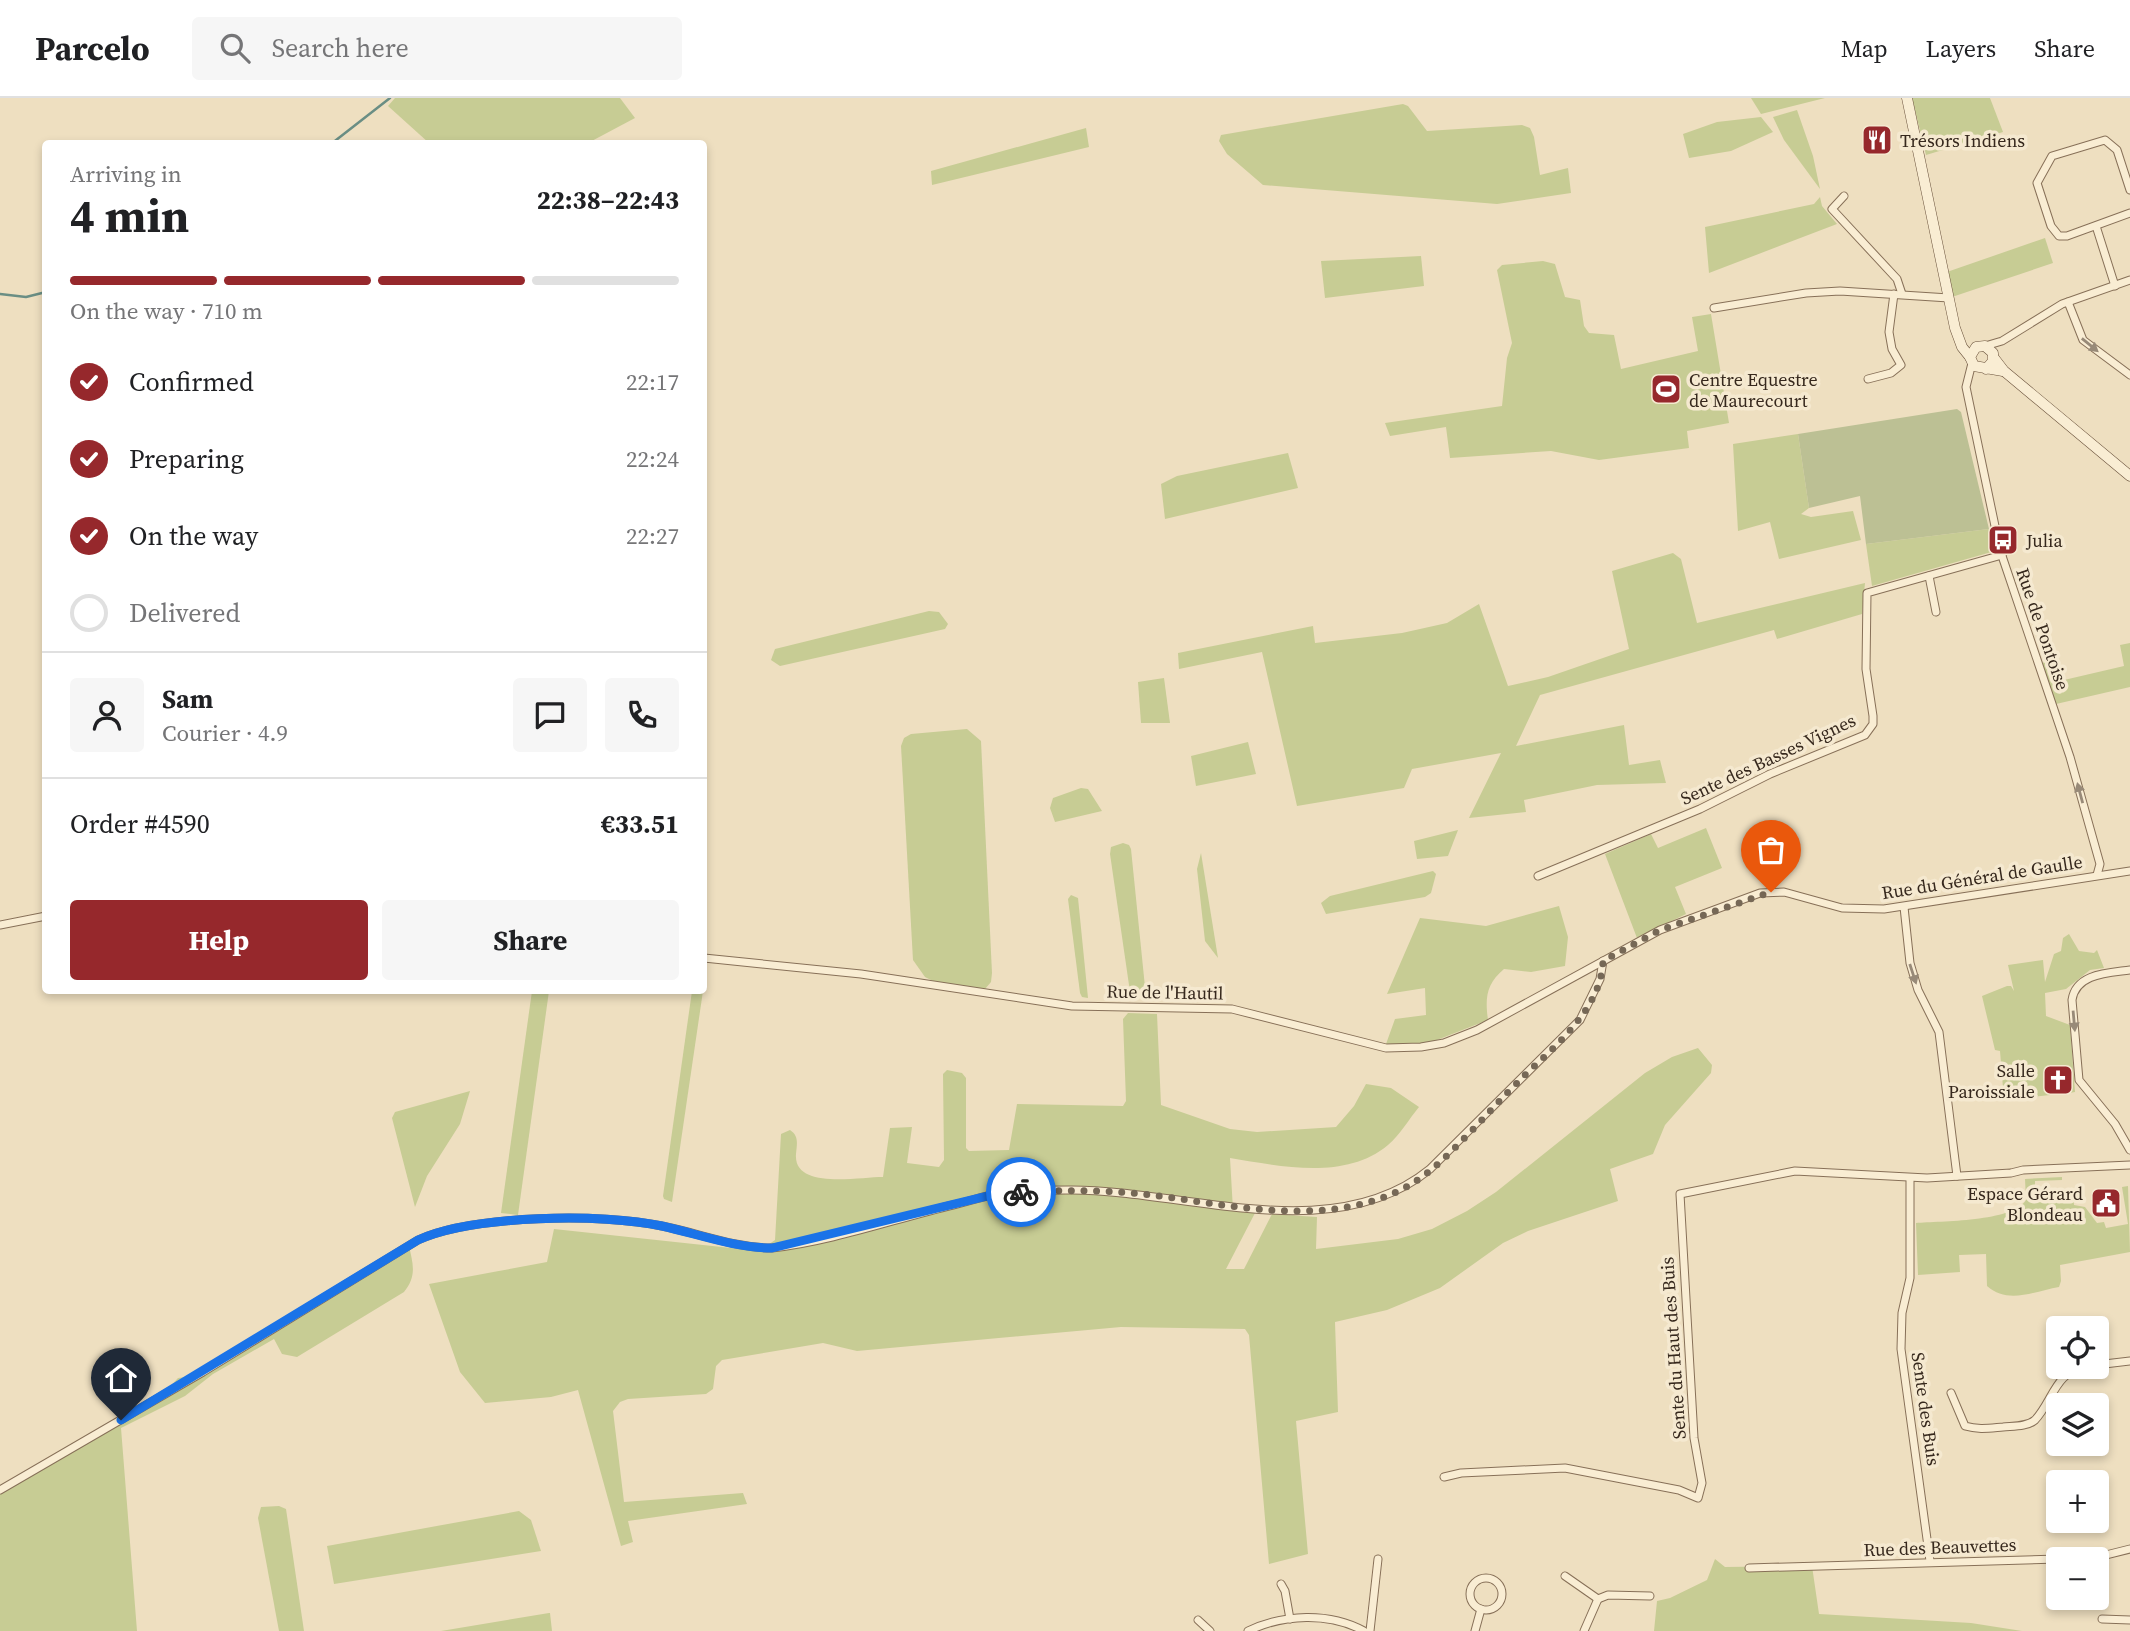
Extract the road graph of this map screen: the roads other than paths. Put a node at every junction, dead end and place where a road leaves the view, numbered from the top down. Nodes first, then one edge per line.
1 (1907, 98) edge
2 (2130, 190) edge
3 (1843, 196) dead end
4 (2130, 213) edge
5 (2096, 226) junction
6 (2130, 280) edge
7 (2115, 286) junction
8 (1898, 294) junction
9 (1949, 298) junction
10 (2068, 302) junction
11 (1714, 308) dead end
12 (1955, 330) junction
13 (1988, 351) junction
14 (1977, 364) junction
15 (2004, 371) junction
16 (2130, 375) edge
17 (1868, 379) dead end
18 (2130, 476) edge
19 (2002, 555) junction
20 (1929, 576) junction
21 (1936, 612) dead end
22 (2098, 858) junction
23 (2130, 871) edge
24 (2096, 875) junction
25 (1538, 876) dead end
26 (1904, 907) junction
27 (42, 917) edge
28 (0, 925) edge
29 (707, 958) edge
30 (1603, 961) junction
31 (2130, 970) edge
32 (2130, 1150) edge
33 (2130, 1165) edge
34 (1957, 1176) junction
35 (1910, 1178) junction
36 (2130, 1361) edge
37 (2109, 1363) edge
38 (2062, 1379) edge
39 (1951, 1393) dead end
40 (1444, 1477) dead end
41 (0, 1490) edge
42 (2130, 1549) edge
43 (1378, 1559) dead end
44 (1930, 1561) junction
45 (1749, 1568) dead end
46 (1565, 1576) dead end
47 (1281, 1584) dead end
48 (1650, 1596) dead end
49 (1598, 1599) junction
50 (1481, 1609) junction
51 (1290, 1619) junction
52 (2102, 1619) dead end
53 (1198, 1620) dead end
54 (2130, 1620) edge
55 (1210, 1631) edge
56 (1248, 1631) edge
57 (1364, 1631) edge
58 (1370, 1631) edge
59 (1475, 1631) edge
60 (1584, 1631) edge

1 - 9 main road
2 - 5 street
3 - 8 street
4 - 5 street
5 - 7 street
6 - 7 street
7 - 10 street
8 - 9 street
8 - 11 street
8 - 17 street
9 - 12 main road
10 - 13 street
10 -> 16 street
12 - 13 main road
12 - 14 main road
13 - 14 main road
13 - 14 main road
13 - 15 main road
14 - 15 main road
14 - 19 street, Rue de Pontoise
15 - 18 main road
19 - 20 street, Sente des Basses Vignes
22 -> 19 street, Rue de Pontoise
20 - 21 street
20 - 25 street, Sente des Basses Vignes
22 - 23 street
22 - 24 street, Rue de Pontoise
23 - 24 street, Rue du Général de Gaulle
24 - 26 street, Rue du Général de Gaulle
26 - 30 street, Rue du Général de Gaulle
26 -> 34 street
27 - 28 street
29 - 30 street, Rue de l'Hautil
30 - 41 street
31 -> 32 street
33 - 34 street
34 - 35 street
35 - 40 street, Sente du Haut des Buis
35 - 44 street, Sente des Buis
36 - 37 street
38 - 39 street
42 - 44 street, Rue des Beauvettes
43 - 58 street
44 - 45 street, Rue des Beauvettes
46 - 49 street
47 - 51 street
48 - 49 street
49 - 60 street
50 - 50 street
50 - 59 street
51 - 56 street
51 - 57 street
52 - 54 street
53 - 55 street

